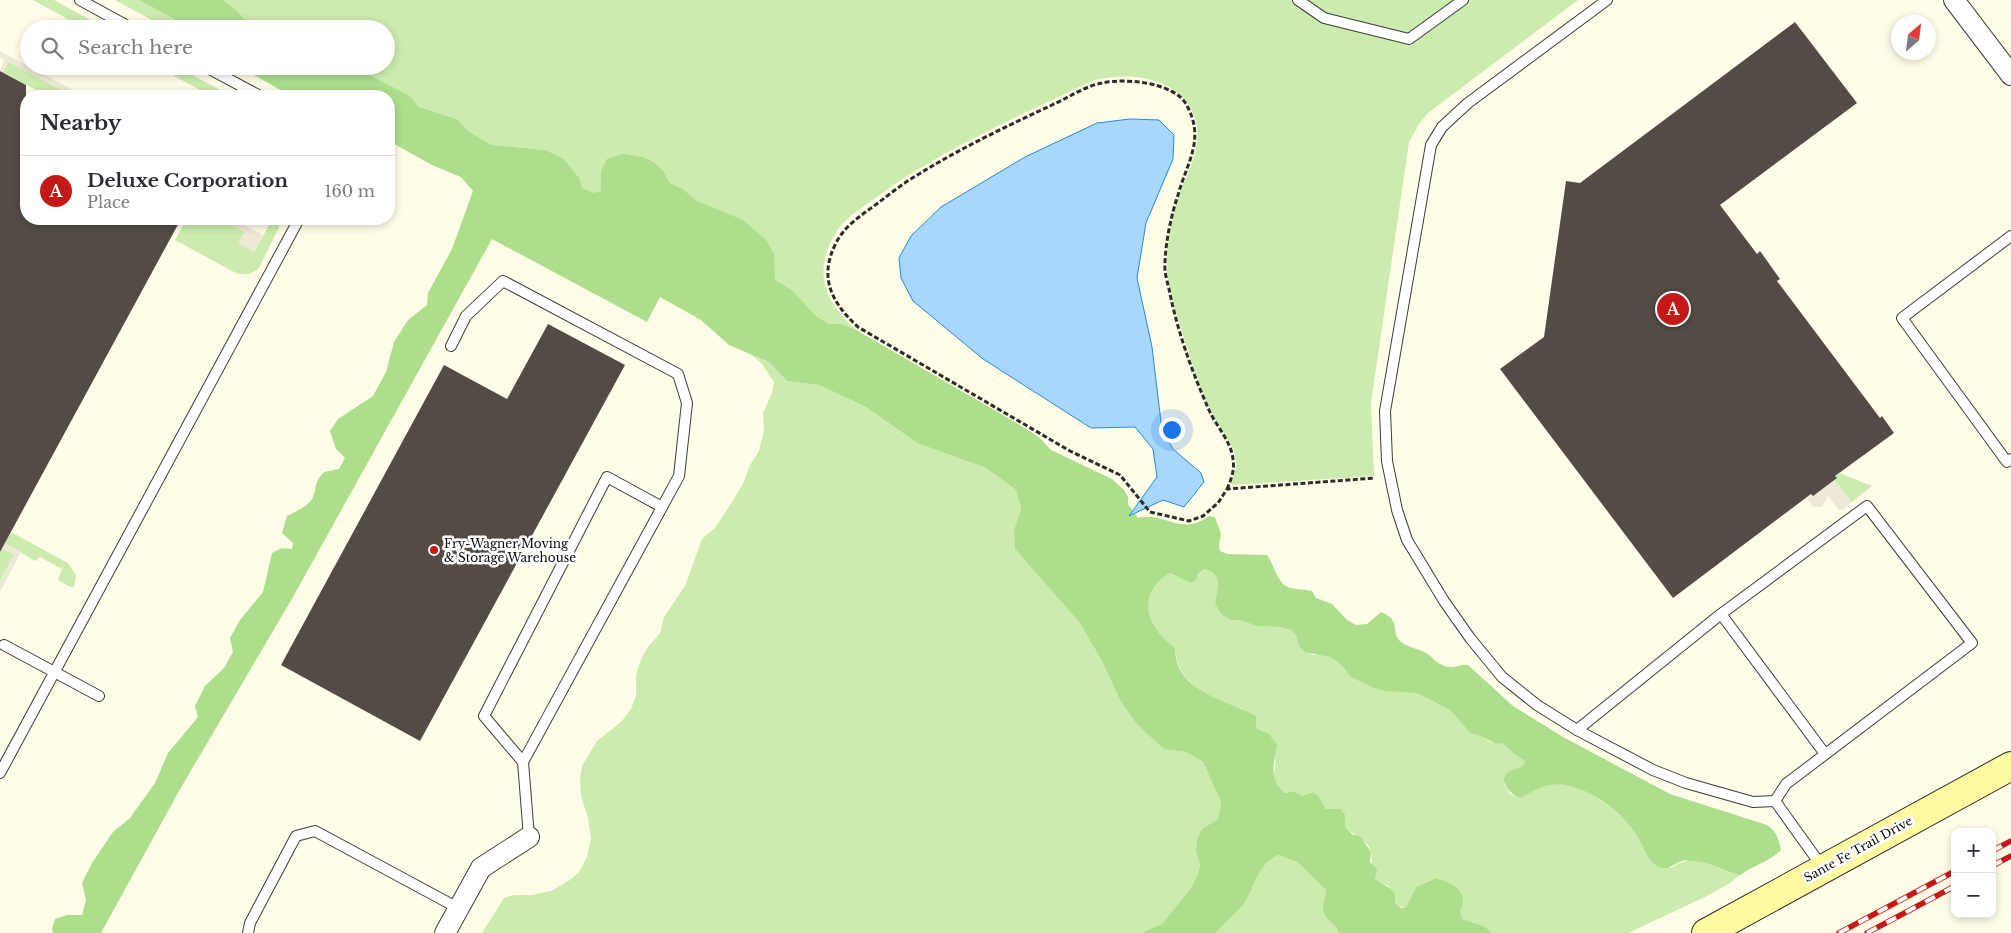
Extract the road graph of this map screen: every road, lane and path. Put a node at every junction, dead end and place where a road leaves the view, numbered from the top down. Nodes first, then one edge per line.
1 (80, 0) edge
2 (1298, 0) edge
3 (1463, 0) edge
4 (1607, 0) edge
5 (1954, 0) edge
6 (117, 20) edge
7 (221, 75) edge
8 (2011, 75) edge
9 (249, 90) edge
10 (296, 225) edge
11 (2011, 236) edge
12 (451, 346) dead end
13 (2011, 459) edge
14 (1375, 478) dead end
15 (1227, 489) junction
16 (662, 507) junction
17 (1721, 614) junction
18 (4, 645) dead end
19 (54, 672) junction
20 (99, 696) dead end
21 (1577, 730) junction
22 (1825, 754) junction
23 (523, 762) junction
24 (2011, 766) edge
25 (0, 773) edge
26 (1775, 801) junction
27 (529, 837) joint
28 (1823, 869) junction
29 (458, 908) junction
30 (248, 933) edge
31 (445, 933) edge
32 (1706, 933) edge

1 - 6 lane
2 - 3 lane
4 - 21 lane
5 - 8 street
7 - 9 lane
10 - 19 lane
11 - 13 lane
12 - 16 lane
14 - 15 path
15 - 15 path
16 - 23 lane
16 - 23 lane
17 - 21 lane
17 - 22 lane
17 - 22 lane
18 - 19 lane
19 - 20 lane
19 - 25 lane
21 - 26 lane
22 - 26 lane
23 - 27 lane
24 - 28 main road, Sante Fe Trail Drive
26 - 28 lane
27 - 29 street
28 - 32 main road, Sante Fe Trail Drive
29 - 30 lane
29 - 31 street

